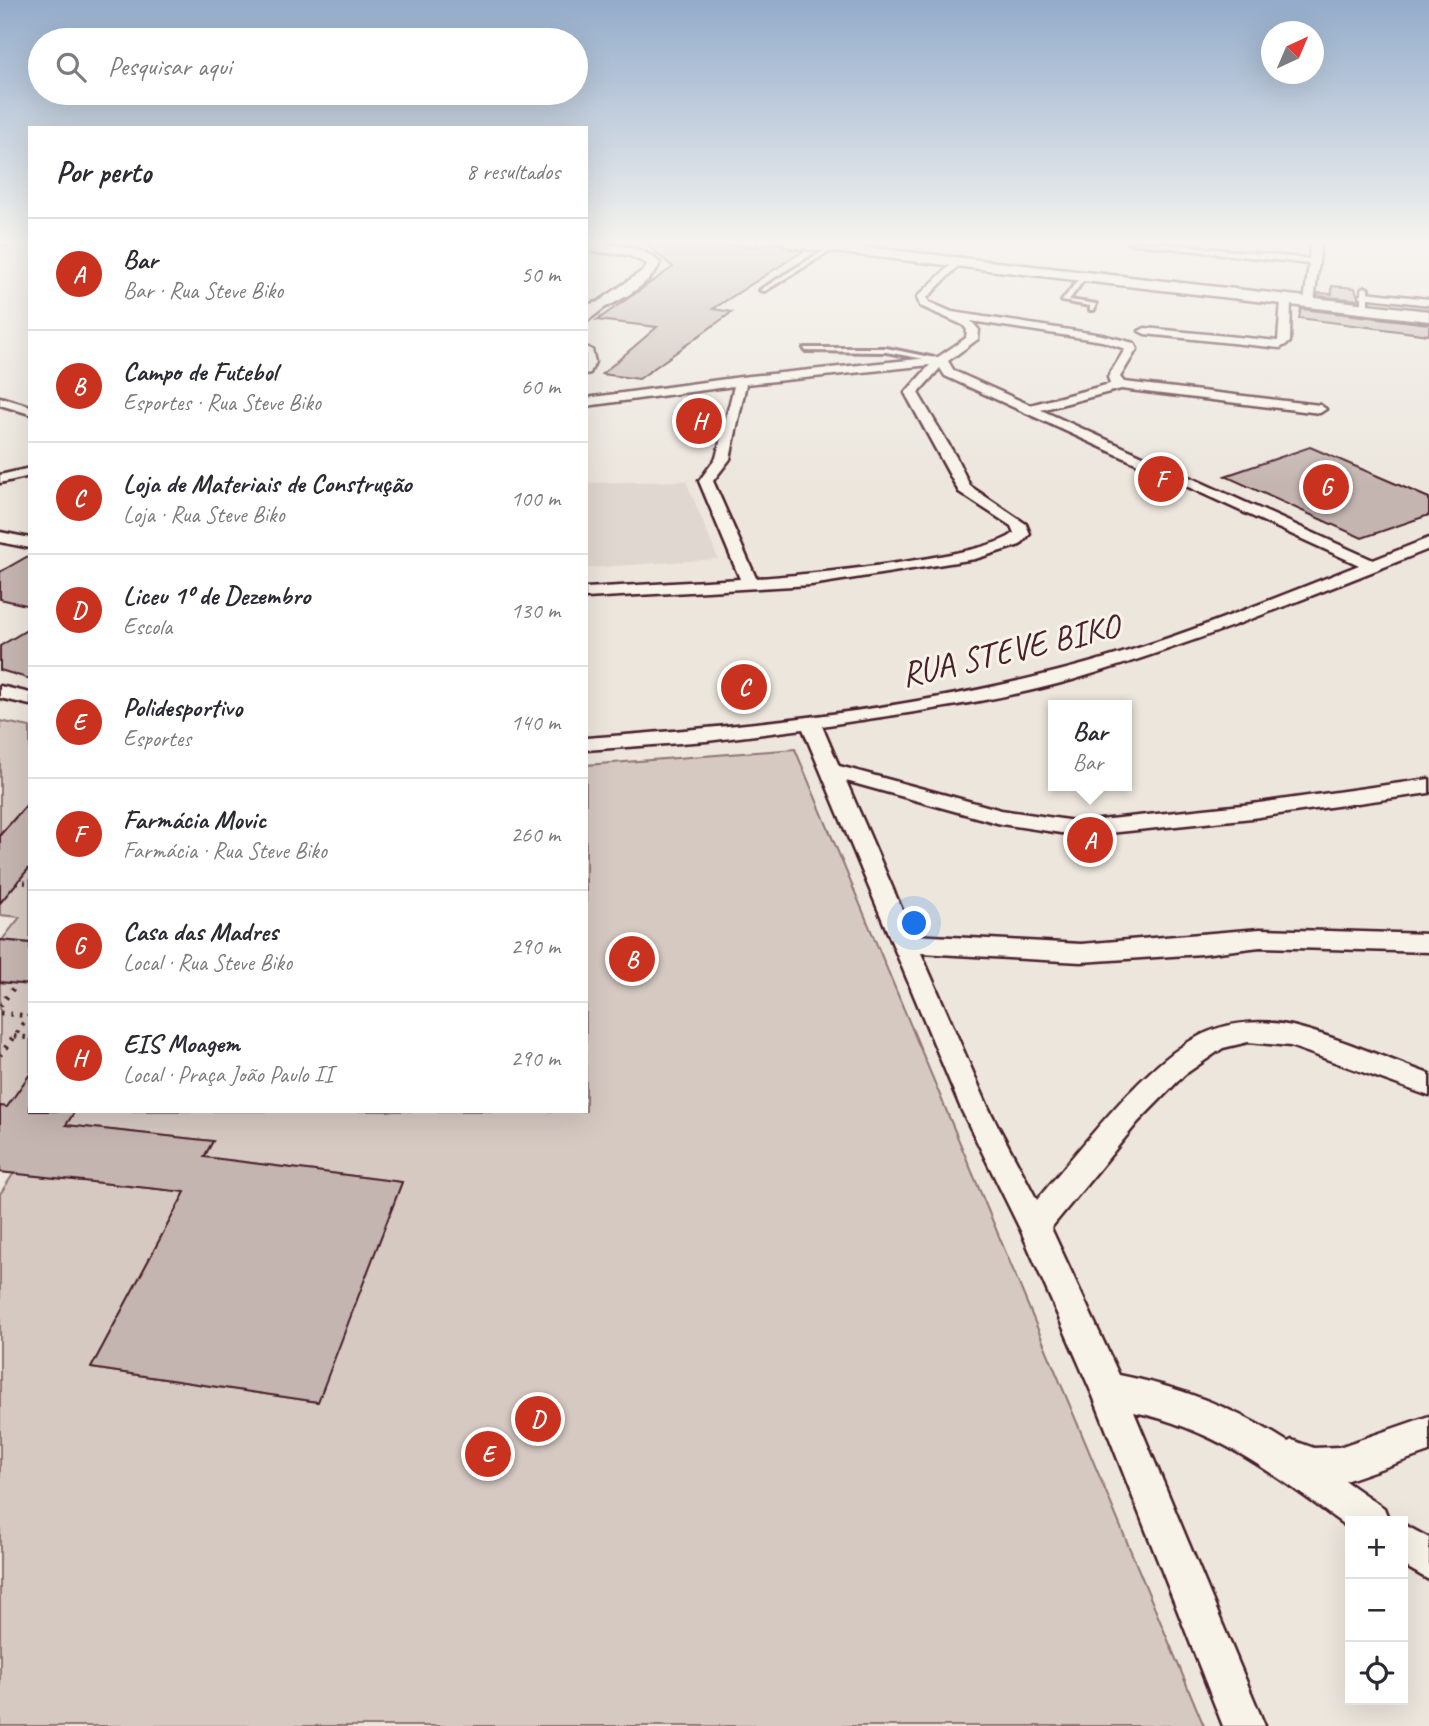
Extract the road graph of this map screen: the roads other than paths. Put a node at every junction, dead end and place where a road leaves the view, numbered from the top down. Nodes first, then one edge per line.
1 (967, 324) edge
2 (1007, 324) edge
3 (1285, 324) edge
4 (1145, 331) dead end
5 (806, 349) dead end
6 (941, 360) junction
7 (741, 381) junction
8 (1121, 385) junction
9 (0, 401) edge
10 (588, 402) edge
11 (28, 409) edge
12 (1030, 409) junction
13 (1320, 410) dead end
14 (28, 472) edge
15 (0, 479) edge
16 (0, 537) edge
17 (28, 543) edge
18 (1429, 543) edge
19 (1411, 551) junction
20 (1429, 560) edge
21 (1374, 566) junction
22 (750, 584) junction
23 (588, 593) edge
24 (0, 692) edge
25 (28, 699) edge
26 (810, 722) junction
27 (588, 744) edge
28 (830, 770) junction
29 (1429, 786) edge
30 (904, 943) junction
31 (1429, 943) edge
32 (1429, 1085) edge
33 (1034, 1225) junction
34 (1108, 1390) junction
35 (1429, 1434) edge
36 (1271, 1451) junction
37 (1364, 1516) edge
38 (1408, 1547) edge
39 (1429, 1561) edge
40 (1244, 1726) edge

1 - 6 street
2 - 8 street
3 - 4 street
5 - 6 lane
6 - 7 street
6 - 12 street
6 - 22 street
7 - 10 street
7 - 22 street
8 - 12 street
8 - 13 street
9 - 11 street
12 - 21 street
14 - 15 street
16 - 17 street
18 - 19 street, RUA STEVE BIKO
19 - 20 street
19 - 21 street, RUA STEVE BIKO
21 - 26 street, RUA STEVE BIKO
22 - 23 street
24 - 25 street
26 - 27 street, RUA STEVE BIKO
26 - 28 street
28 - 29 street
28 - 30 street
30 - 31 street
30 - 33 street
32 - 33 street
33 - 34 street
34 - 36 street
34 - 40 street
35 - 36 street
36 - 37 street
38 - 39 street

